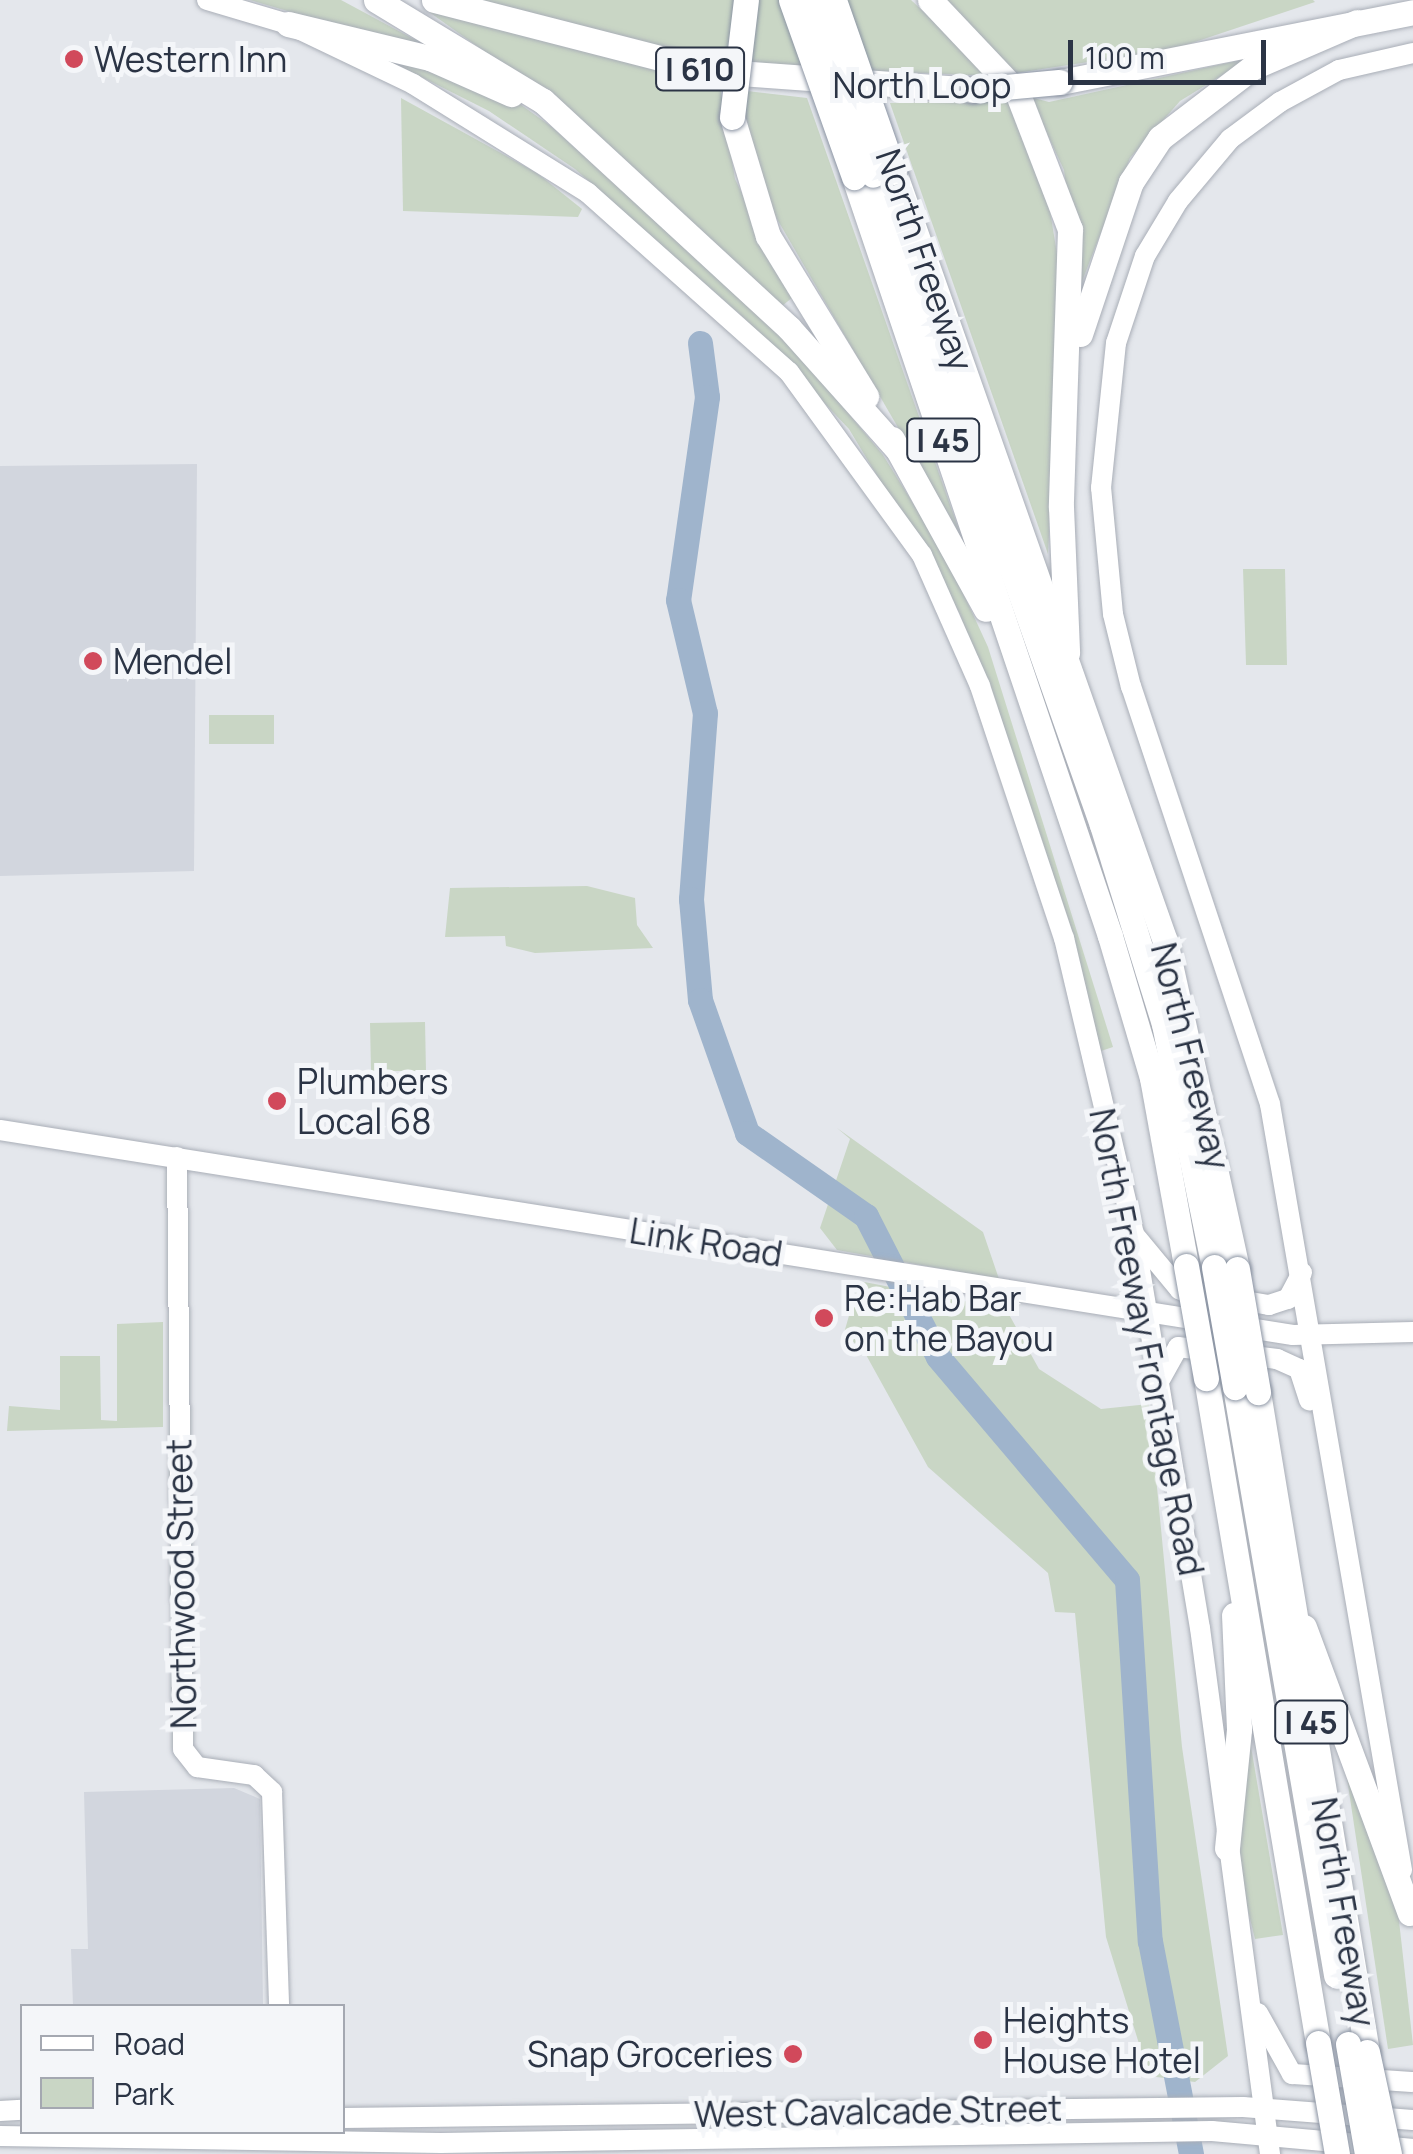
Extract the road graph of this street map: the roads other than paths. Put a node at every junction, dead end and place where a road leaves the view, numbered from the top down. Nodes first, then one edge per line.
1 (207, 0) edge
2 (376, 0) edge
3 (434, 0) edge
4 (746, 0) edge
5 (791, 0) edge
6 (812, 0) edge
7 (834, 0) edge
8 (930, 0) edge
9 (1413, 12) edge
10 (1356, 22) junction
11 (288, 24) junction
12 (1413, 53) edge
13 (596, 150) junction
14 (874, 175) junction
15 (1072, 358) junction
16 (898, 450) junction
17 (1066, 667) junction
18 (1032, 704) junction
19 (0, 1130) edge
20 (177, 1157) junction
21 (1134, 1234) junction
22 (1225, 1268) junction
23 (1302, 1273) junction
24 (1147, 1309) junction
25 (1413, 1332) edge
26 (1313, 1334) junction
27 (1159, 1384) junction
28 (1246, 1389) junction
29 (1332, 1453) junction
30 (1229, 1505) junction
31 (1292, 1604) junction
32 (1227, 1848) junction
33 (1412, 1920) edge
34 (1250, 1992) junction
35 (278, 2004) edge
36 (1358, 2048) junction
37 (1413, 2082) edge
38 (1262, 2107) junction
39 (1076, 2109) junction
40 (345, 2118) edge
41 (1413, 2120) edge
42 (61, 2134) edge
43 (110, 2134) edge
44 (1078, 2134) junction
45 (0, 2136) edge
46 (280, 2143) edge
47 (1269, 2144) edge
48 (1413, 2149) edge
49 (1337, 2154) edge
50 (1367, 2154) edge
51 (1389, 2154) edge

1 - 11 main road, North Freeway Frontage Road
2 - 13 highway
3 - 10 highway, North Loop / I 610, bridge
4 - 16 highway, bridge
5 - 14 highway, North Freeway / I 45, bridge
6 - 14 highway, North Freeway, bridge
7 - 14 highway, North Freeway / I 45, bridge
8 - 15 highway
9 - 10 highway, North Loop / I 610
10 - 15 highway
11 - 13 highway
11 - 21 main road, North Freeway Frontage Road
12 - 23 main road
13 - 16 highway
14 - 17 highway, North Freeway / I 45
14 - 18 highway, North Freeway / I 45
14 - 22 highway, North Freeway
15 - 17 highway
16 - 18 highway
17 - 22 highway, North Freeway / I 45
18 - 30 highway, North Freeway / I 45, bridge
19 - 20 main road, Link Road
20 - 24 main road, Link Road
20 - 35 main road, Northwood Street
21 - 23 main road
21 - 24 main road, North Freeway Frontage Road
22 - 28 highway, North Freeway / I 45, bridge
23 - 26 main road
24 - 26 main road, Link Road
24 - 27 main road, North Freeway Frontage Road
25 - 26 main road, Link Road
26 - 29 main road
27 - 29 main road
27 - 32 main road, North Freeway Frontage Road
28 - 31 highway, North Freeway / I 45
28 - 36 highway, North Freeway
29 - 33 main road
30 - 32 highway
30 - 49 highway, North Freeway / I 45, bridge
31 - 33 highway
31 - 36 highway, North Freeway / I 45
32 - 34 main road, North Freeway Frontage Road
34 - 37 main road
34 - 38 main road, North Freeway Frontage Road
36 - 50 highway, North Freeway, bridge
36 - 51 highway, North Freeway / I 45, bridge
38 - 39 main road, West Cavalcade Street
38 - 41 main road, West Cavalcade Street
38 - 47 main road, North Freeway Frontage Road
39 - 40 main road, West Cavalcade Street
39 - 44 main road
42 - 45 main road, West Cavalcade Street
43 - 46 main road, West Cavalcade Street
44 - 46 main road, West Cavalcade Street
44 - 47 main road, West Cavalcade Street
47 - 48 main road, West Cavalcade Street

